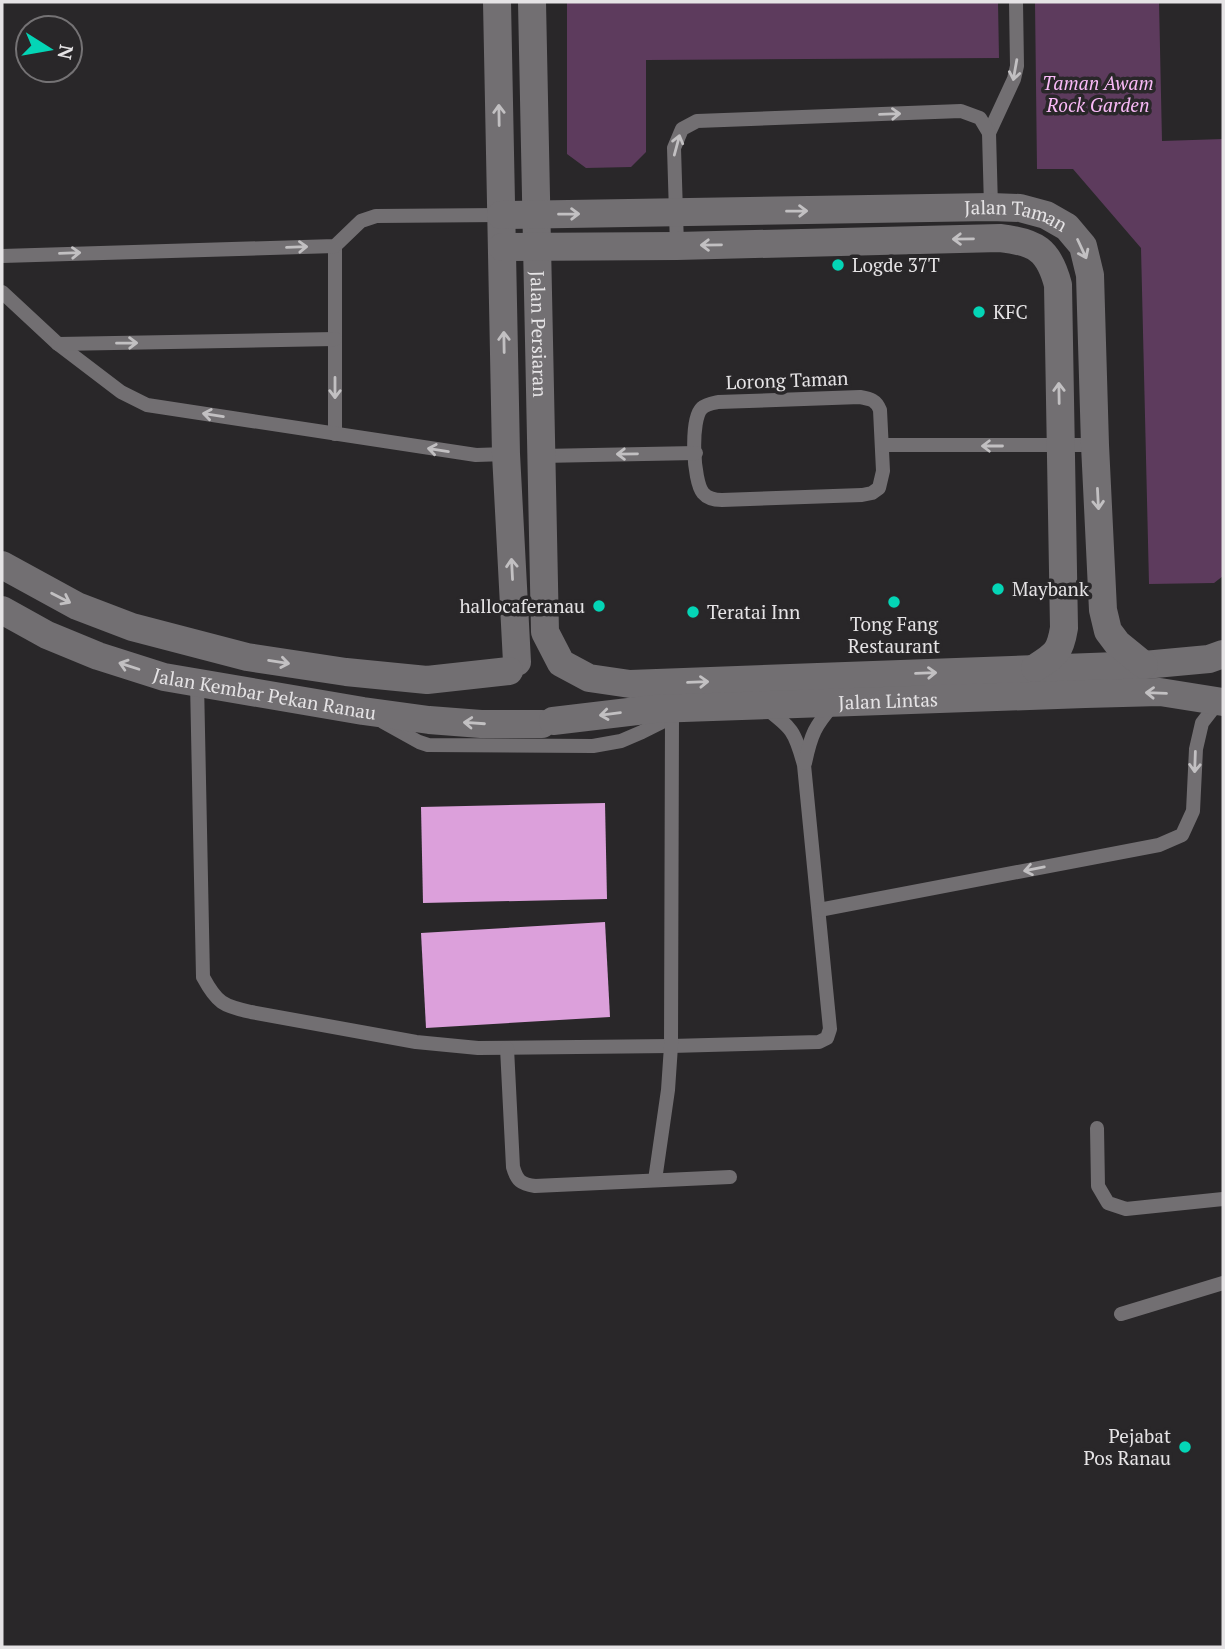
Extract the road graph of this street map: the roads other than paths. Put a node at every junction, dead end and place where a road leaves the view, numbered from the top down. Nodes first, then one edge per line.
1 (497, 2) edge
2 (533, 2) edge
3 (1016, 2) edge
4 (989, 133) junction
5 (991, 207) junction
6 (676, 213) junction
7 (501, 215) junction
8 (537, 215) junction
9 (335, 246) junction
10 (677, 246) junction
11 (502, 247) junction
12 (537, 247) junction
13 (2, 256) edge
14 (2, 292) edge
15 (335, 339) junction
16 (58, 344) junction
17 (335, 434) junction
18 (882, 445) junction
19 (1095, 445) junction
20 (1060, 446) junction
21 (696, 453) junction
22 (506, 454) junction
23 (541, 456) junction
24 (2, 565) edge
25 (2, 610) edge
26 (1223, 654) edge
27 (561, 663) junction
28 (1144, 665) junction
29 (1035, 668) junction
30 (197, 682) junction
31 (509, 682) junction
32 (1221, 701) edge
33 (835, 703) junction
34 (762, 705) junction
35 (701, 708) junction
36 (363, 711) junction
37 (672, 717) junction
38 (547, 723) junction
39 (804, 765) junction
40 (818, 910) junction
41 (671, 1046) junction
42 (507, 1048) junction
43 (1097, 1128) dead end
44 (730, 1177) dead end
45 (655, 1180) junction
46 (1223, 1199) edge
47 (1223, 1283) edge
48 (1121, 1314) dead end

7 -> 1 street, Jalan Persiaran
2 - 8 street, Jalan Persiaran
3 -> 4 lane
4 - 5 lane
6 -> 4 lane
6 -> 5 street, Jalan Taman
5 -> 19 street, Jalan Taman
8 -> 6 street, Jalan Taman
6 - 10 lane
7 - 8 street, Jalan Taman
7 - 9 lane
7 - 11 street, Jalan Persiaran
8 - 12 street, Jalan Persiaran
13 -> 9 lane
9 - 15 lane
10 - 12 street, Jalan Taman
20 -> 10 street, Jalan Taman
11 - 12 street, Jalan Taman
22 -> 11 street, Jalan Persiaran
12 - 23 street, Jalan Persiaran
14 - 16 lane
16 -> 15 lane
15 -> 17 lane
17 -> 16 lane
22 -> 17 lane
20 -> 18 lane
18 - 21 lane, Lorong Taman
18 - 21 lane, Lorong Taman
19 - 20 lane
19 -> 28 street, Jalan Taman
20 - 29 street, Jalan Taman
21 -> 23 lane
31 -> 22 street, Jalan Persiaran
23 - 27 street, Jalan Persiaran
24 -> 31 street, Jalan Kembar Pekan Ranau
30 -> 25 street, Jalan Kembar Pekan Ranau
26 - 28 street, Jalan Lintas
27 -> 29 street, Jalan Lintas
27 - 31 street
27 - 38 street
28 - 29 street, Jalan Lintas
30 - 36 street, Jalan Kembar Pekan Ranau
30 - 42 lane
31 - 38 street
32 -> 33 street, Jalan Lintas
32 -> 40 lane
33 - 34 street, Jalan Lintas
33 - 39 lane
34 - 35 street, Jalan Lintas
34 - 39 lane
35 - 37 lane
35 -> 38 street, Jalan Lintas
36 - 37 lane
38 -> 36 street, Jalan Kembar Pekan Ranau
37 - 41 lane
39 - 40 lane
40 - 41 lane
41 - 42 lane
41 - 45 lane
42 - 45 lane
43 - 46 lane
44 - 45 lane
47 - 48 lane

